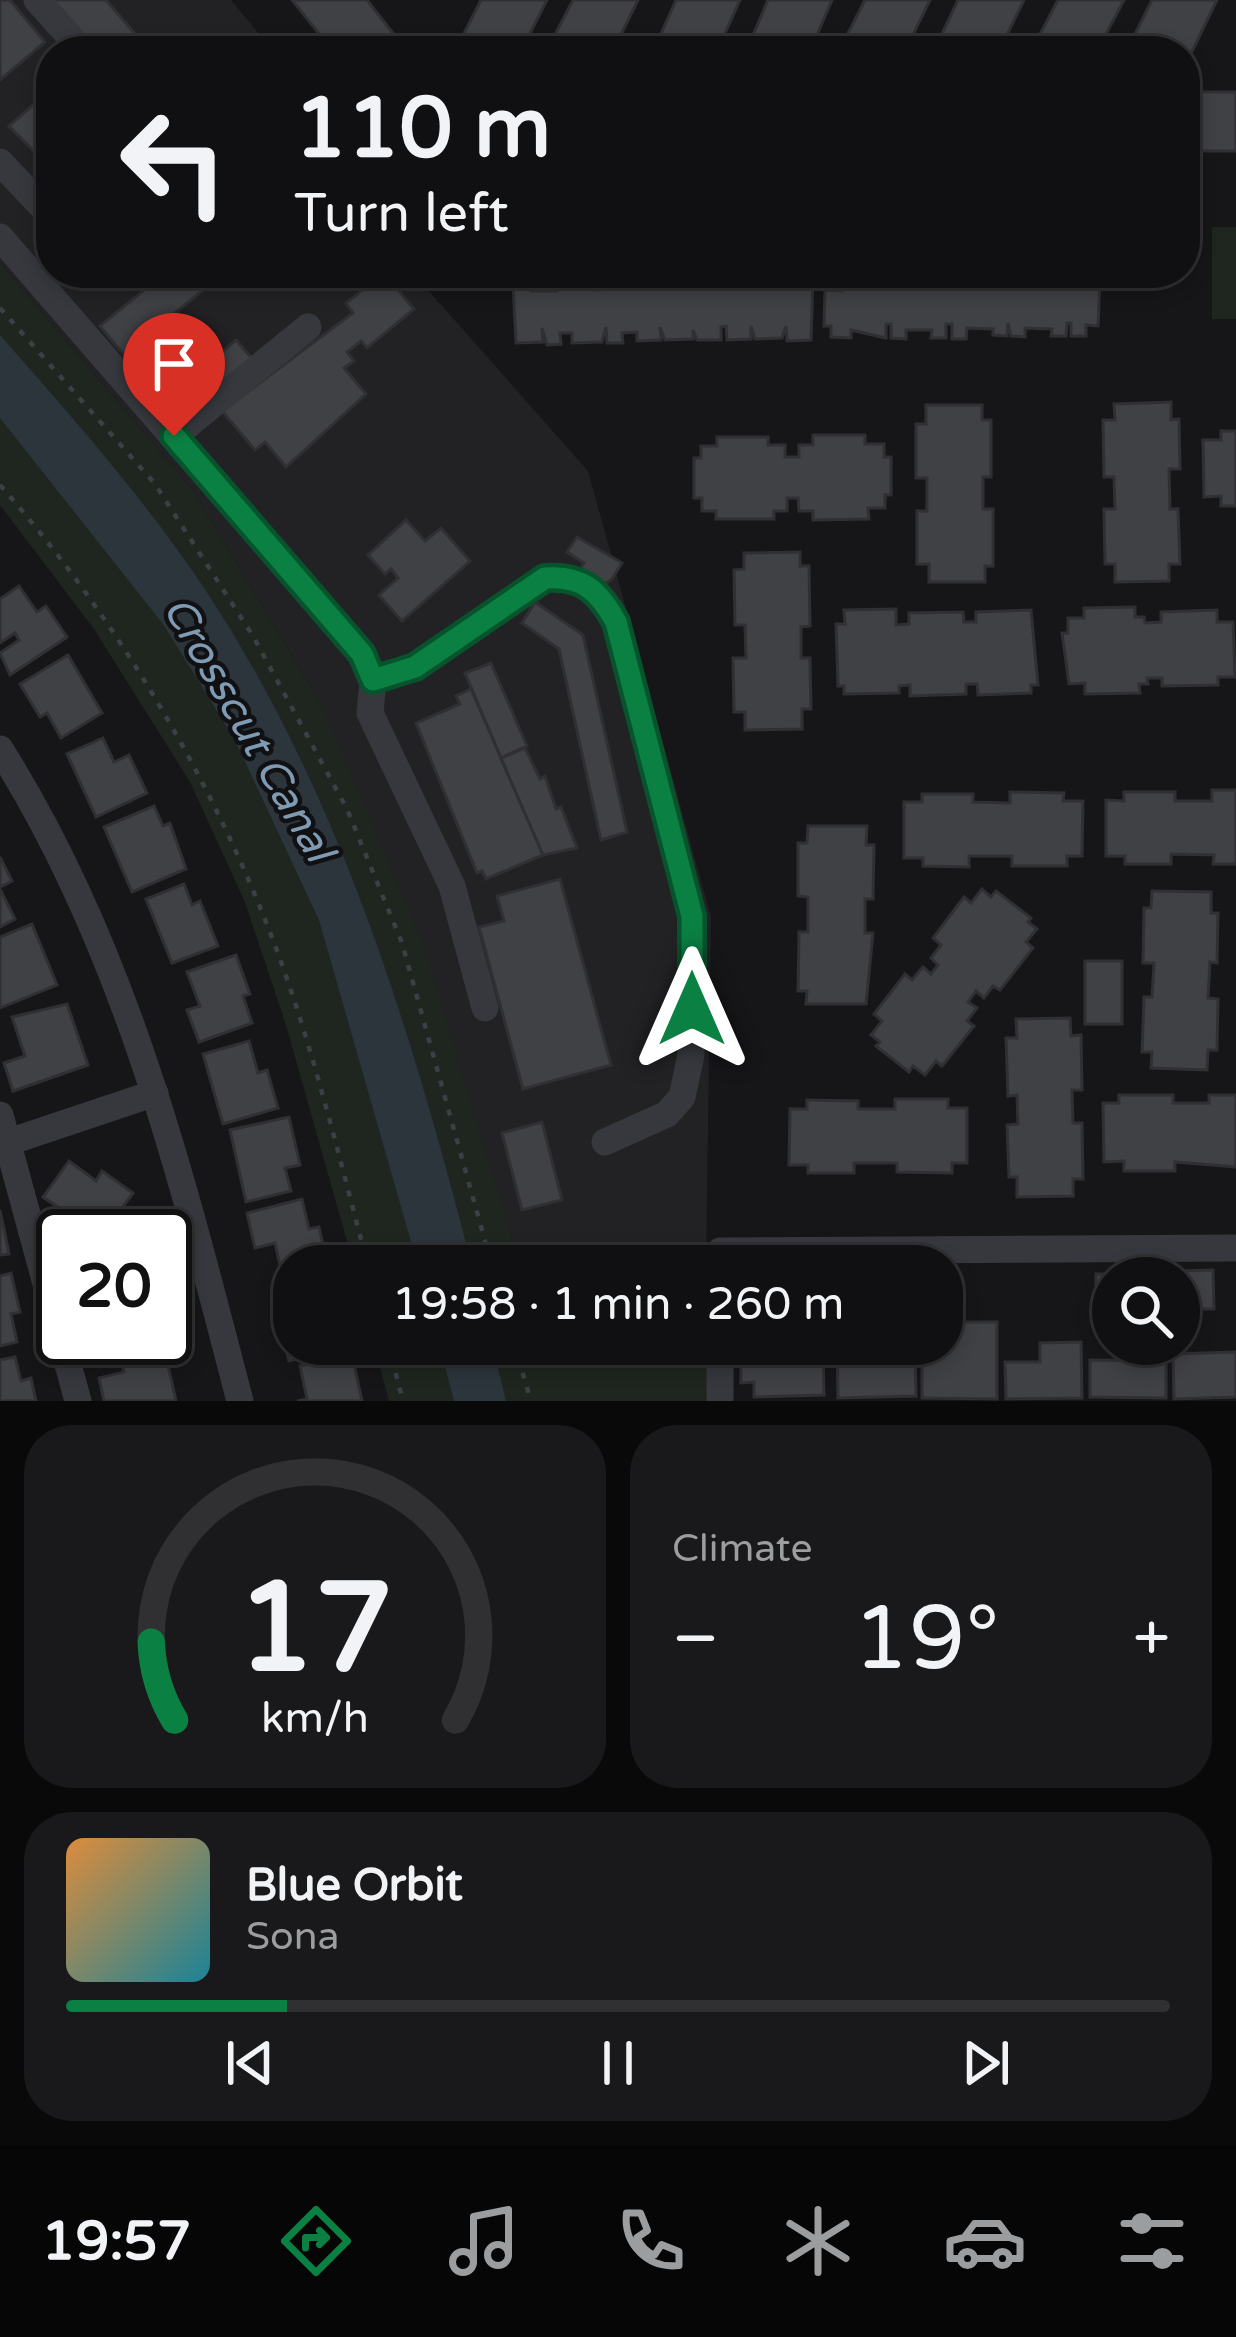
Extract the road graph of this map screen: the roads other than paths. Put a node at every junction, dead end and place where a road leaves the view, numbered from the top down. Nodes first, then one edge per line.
1 (37, 0) edge
2 (69, 36) edge
3 (0, 162) edge
4 (36, 200) edge
5 (0, 237) edge
6 (36, 278) edge
7 (45, 288) edge
8 (308, 326) dead end
9 (174, 436) junction
10 (373, 680) junction
11 (0, 749) edge
12 (9, 785) edge
13 (485, 1008) dead end
14 (155, 1093) junction
15 (3, 1134) edge
16 (605, 1142) dead end
17 (1236, 1248) edge
18 (963, 1253) edge
19 (720, 1365) edge
20 (78, 1401) edge
21 (240, 1401) edge
22 (720, 1401) edge

1 - 2 street
3 - 4 street
5 - 6 street
7 - 9 street
8 - 9 street
9 - 10 street
10 - 13 street
10 - 16 street
11 - 12 street
12 - 14 street
14 - 15 street
14 - 21 street
15 - 20 street
17 - 18 street
19 - 22 street

